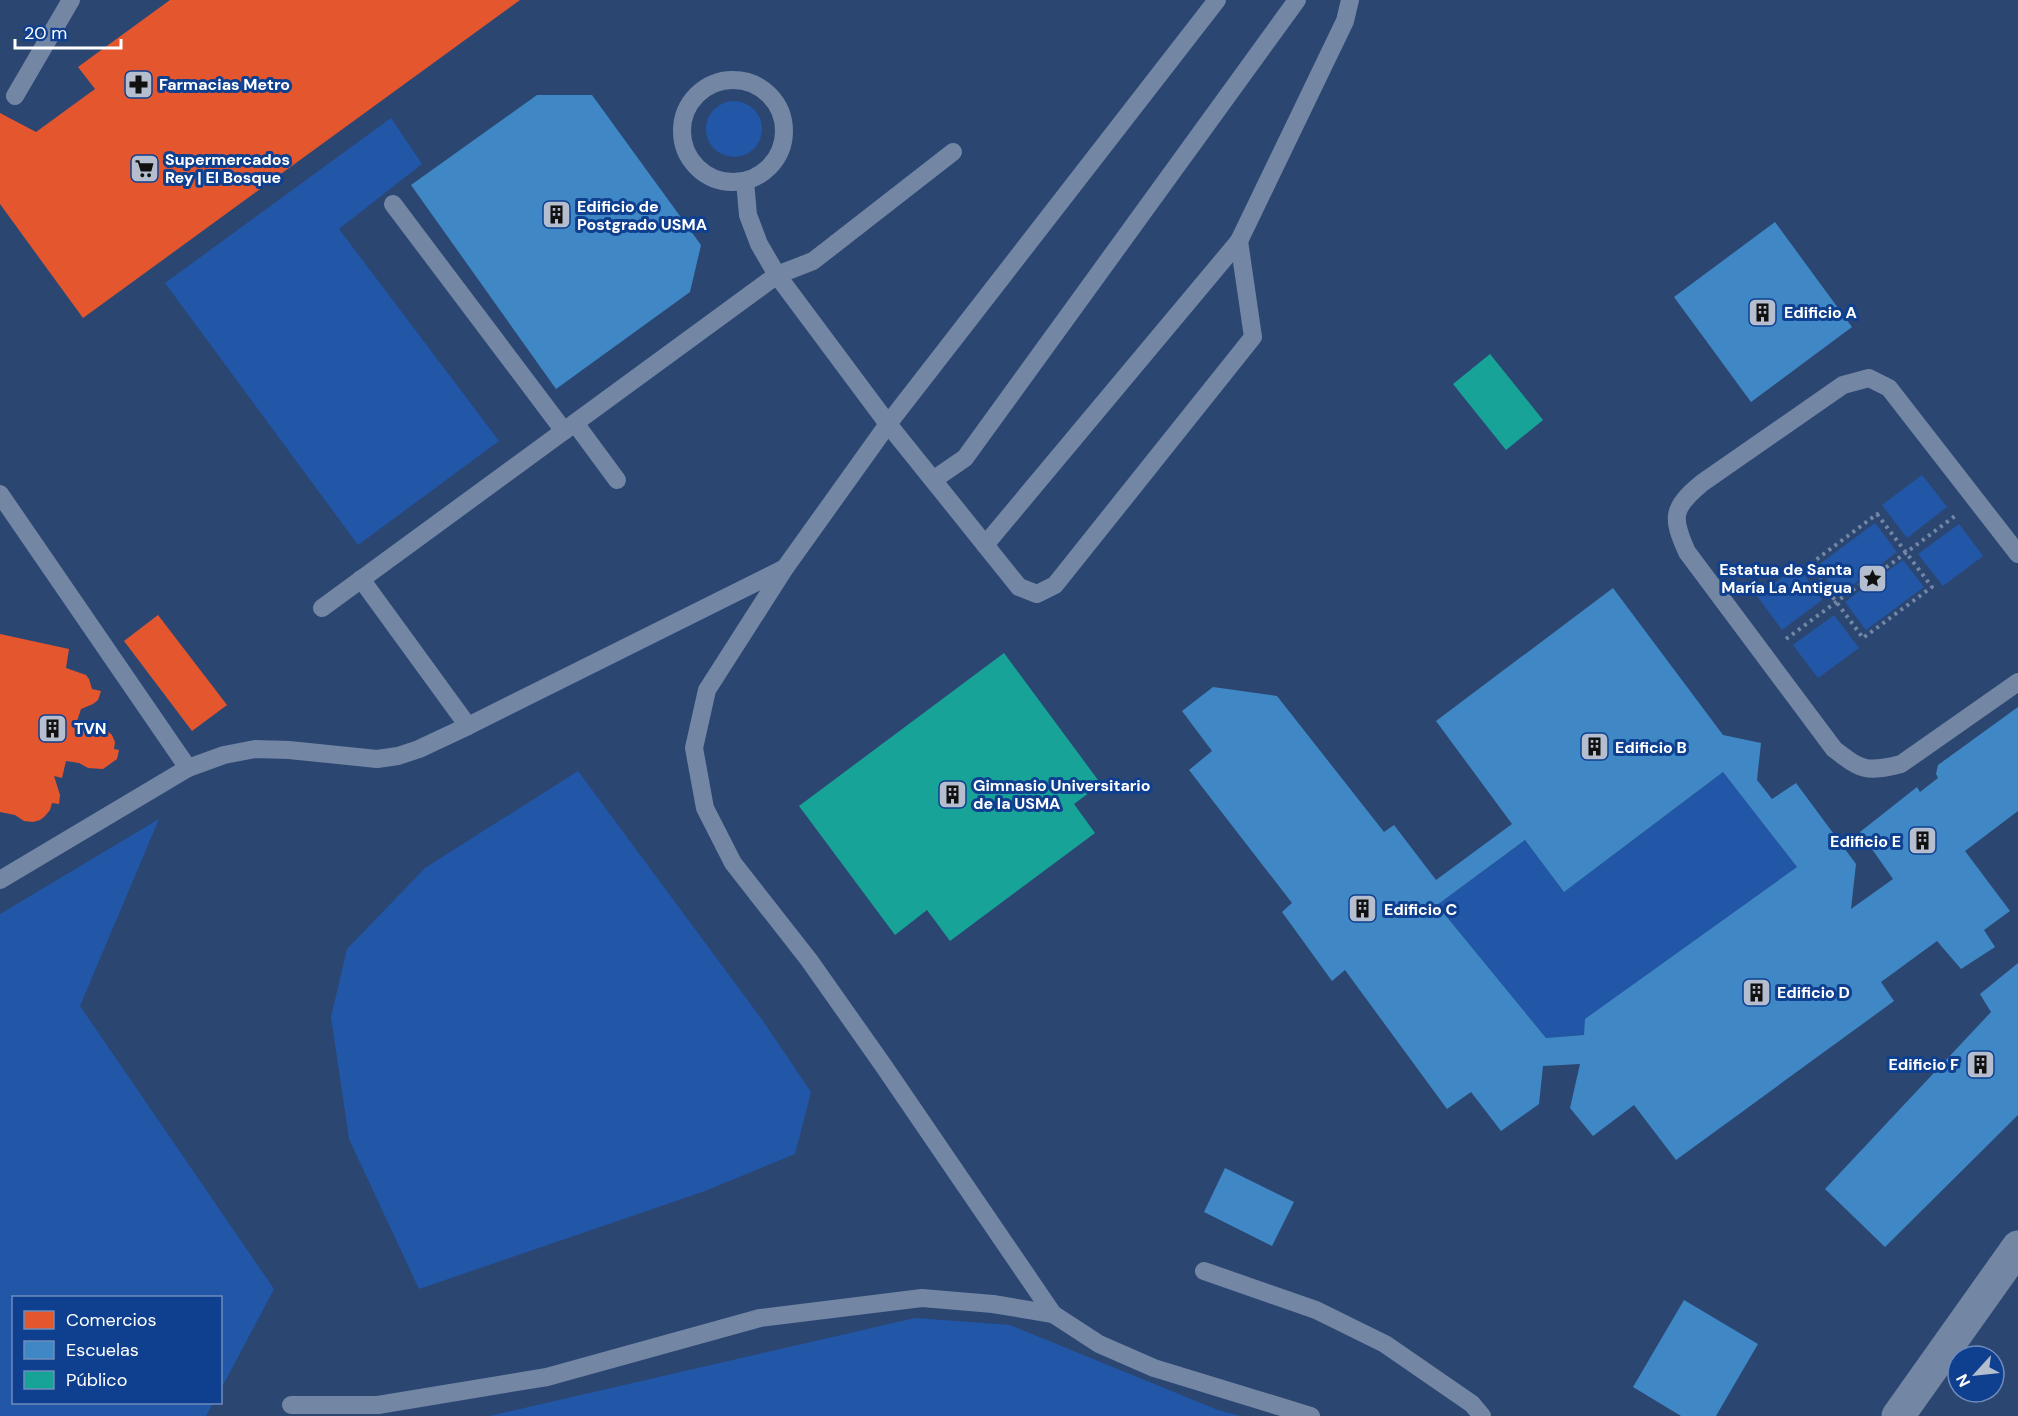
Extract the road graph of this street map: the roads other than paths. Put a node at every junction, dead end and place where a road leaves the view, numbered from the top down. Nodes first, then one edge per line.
1 (71, 0) edge
2 (1217, 0) edge
3 (1297, 0) edge
4 (1350, 0) edge
5 (15, 96) dead end
6 (954, 152) dead end
7 (745, 181) junction
8 (393, 204) dead end
9 (1239, 241) junction
10 (777, 275) junction
11 (888, 424) junction
12 (569, 427) junction
13 (617, 480) dead end
14 (933, 480) junction
15 (0, 494) edge
16 (985, 545) junction
17 (2018, 554) edge
18 (785, 568) junction
19 (360, 579) junction
20 (322, 608) dead end
21 (2018, 682) edge
22 (468, 726) junction
23 (188, 768) junction
24 (0, 880) edge
25 (2018, 1247) edge
26 (1204, 1271) dead end
27 (1053, 1314) junction
28 (291, 1405) dead end
29 (1311, 1416) edge
30 (1482, 1416) edge
31 (1898, 1416) edge

1 - 5 lane
2 - 11 lane
3 - 14 lane
4 - 9 lane
6 - 10 lane
7 - 7 lane
7 - 10 lane
8 - 12 lane
9 - 16 lane
9 - 16 lane
10 - 11 lane
10 - 12 lane
11 - 14 lane
11 - 18 lane
12 - 13 lane
12 - 19 lane
14 - 16 lane
15 - 23 lane
17 - 21 lane
18 - 22 lane
18 - 27 lane
19 - 20 lane
19 - 22 lane
22 - 23 lane
23 - 24 lane
25 - 31 street
26 - 30 lane
27 - 28 lane
27 - 29 lane

